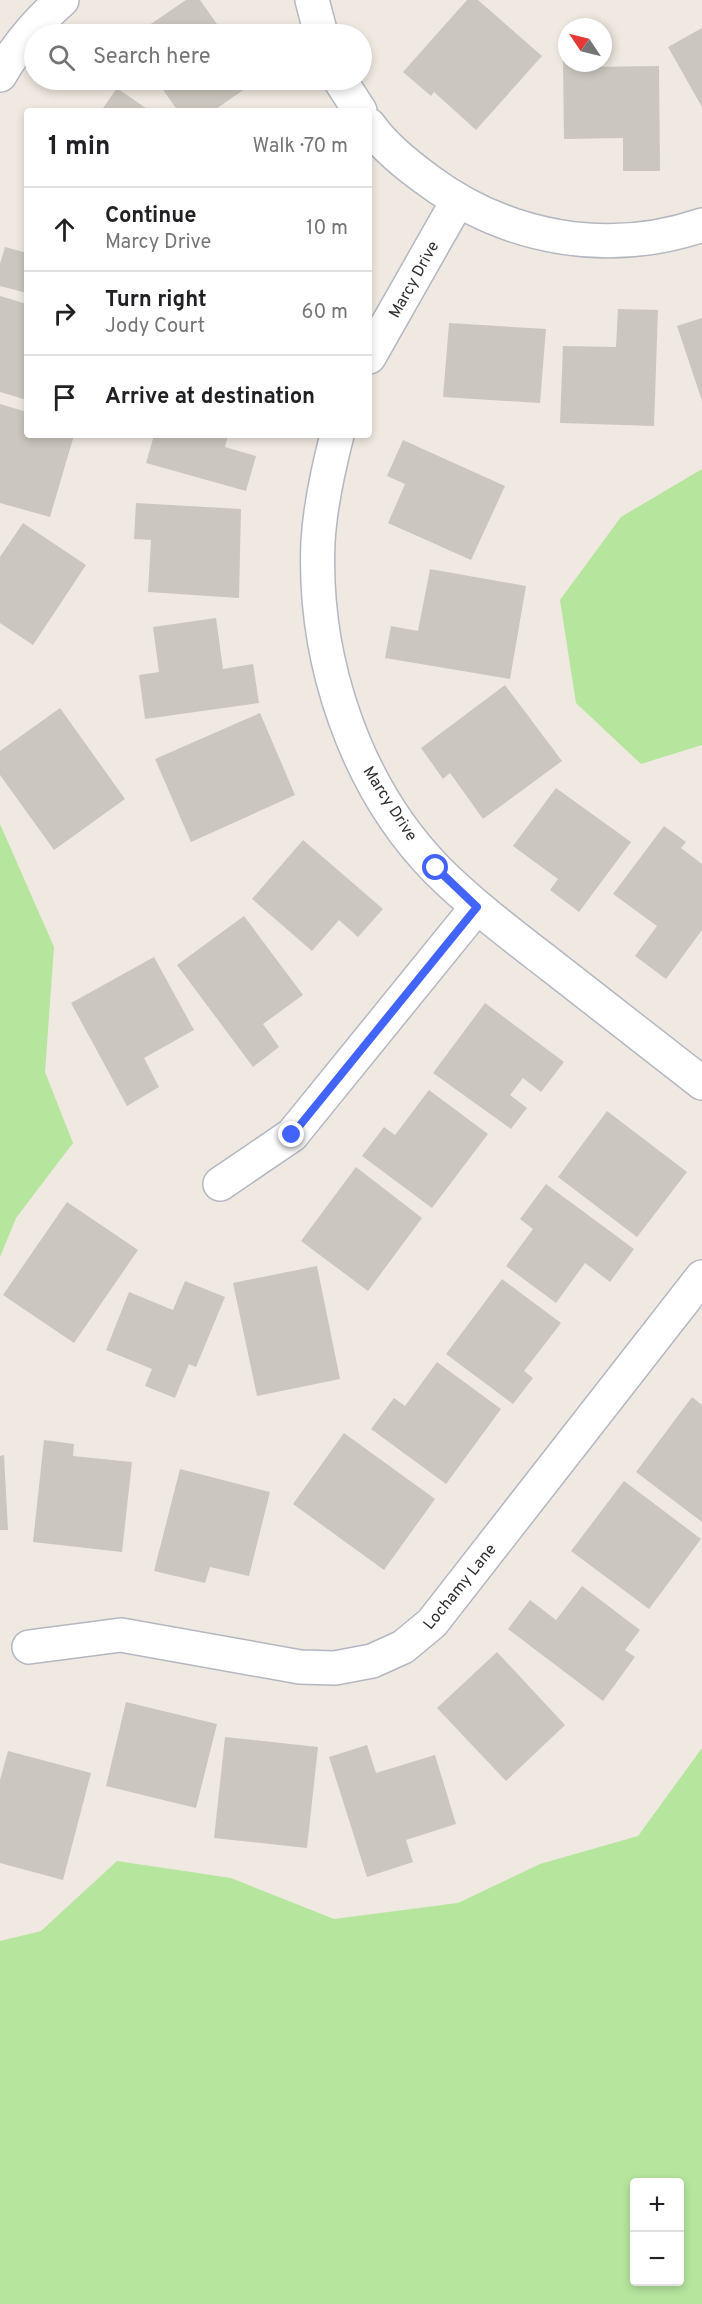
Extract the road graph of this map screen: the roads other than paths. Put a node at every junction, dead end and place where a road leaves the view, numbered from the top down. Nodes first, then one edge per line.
1 (62, 0) edge
2 (312, 0) edge
3 (37, 24) edge
4 (318, 24) edge
5 (24, 40) edge
6 (0, 75) edge
7 (346, 90) edge
8 (358, 108) edge
9 (372, 128) edge
10 (457, 202) junction
11 (702, 225) edge
12 (372, 352) edge
13 (336, 438) edge
14 (477, 907) junction
15 (702, 1083) edge
16 (220, 1184) dead end
17 (702, 1277) edge
18 (29, 1647) dead end

1 - 3 street
2 - 4 street
5 - 6 street
7 - 8 street
9 - 10 street
10 - 11 street
10 - 12 street, Marcy Drive
13 - 14 street, Marcy Drive
14 - 15 street, Marcy Drive
14 - 16 street
17 - 18 street, Lochamy Lane

